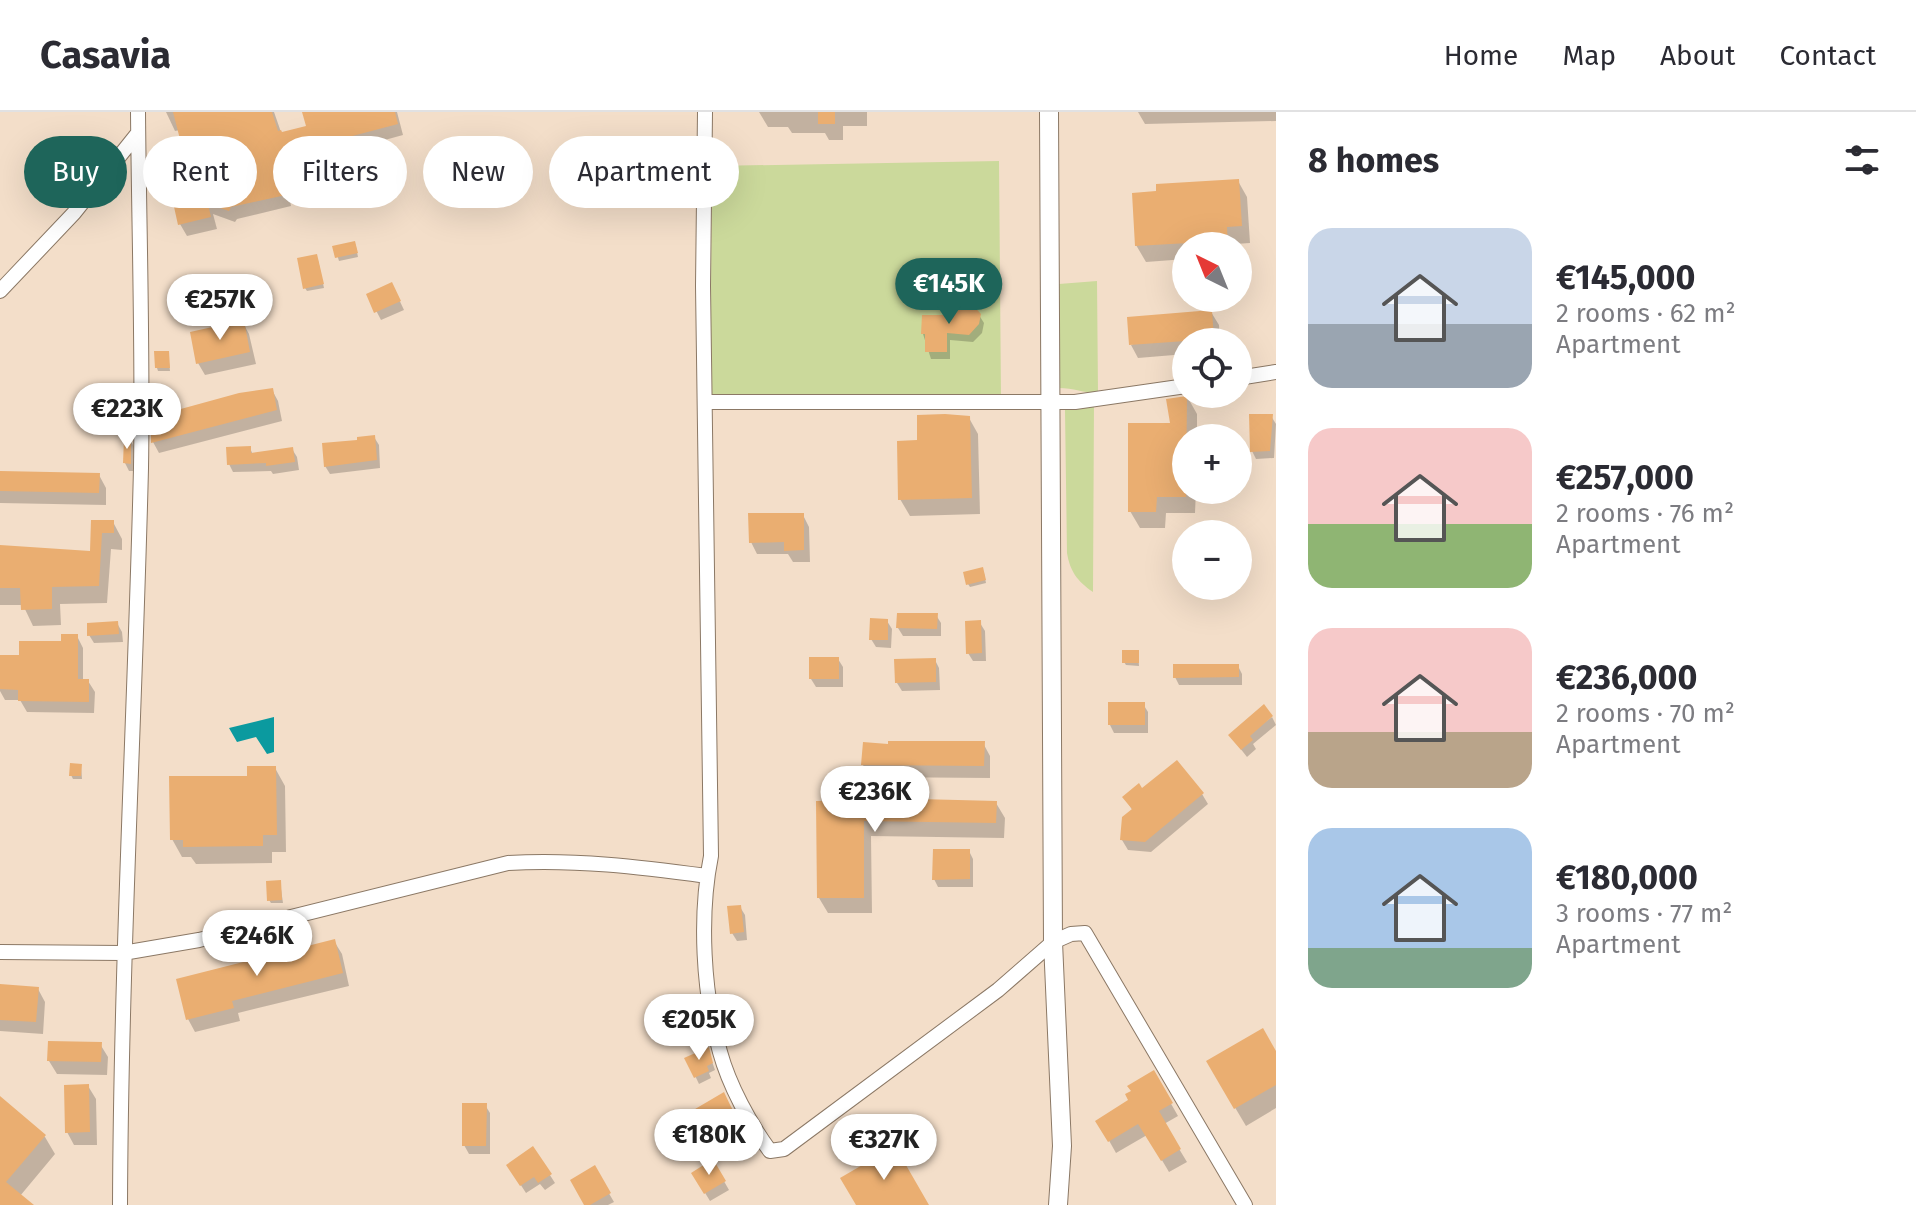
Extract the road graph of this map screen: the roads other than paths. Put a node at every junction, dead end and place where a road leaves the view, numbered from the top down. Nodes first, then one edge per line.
1 (138, 112) edge
2 (705, 112) edge
3 (1049, 112) edge
4 (138, 133) junction
5 (0, 291) edge
6 (1276, 372) edge
7 (1252, 376) edge
8 (1172, 388) edge
9 (707, 402) junction
10 (1050, 403) junction
11 (707, 876) junction
12 (1053, 942) junction
13 (0, 952) edge
14 (123, 953) junction
15 (120, 1205) edge
16 (1058, 1205) edge
17 (1245, 1205) edge

1 - 4 street
2 - 9 street
3 - 10 street
4 - 5 street
4 - 14 street
6 - 7 street
8 - 10 street
9 - 10 street
9 - 11 street
10 - 12 street
11 - 12 street
11 - 14 street
12 - 16 street
12 - 17 street
13 - 14 street
14 - 15 street

